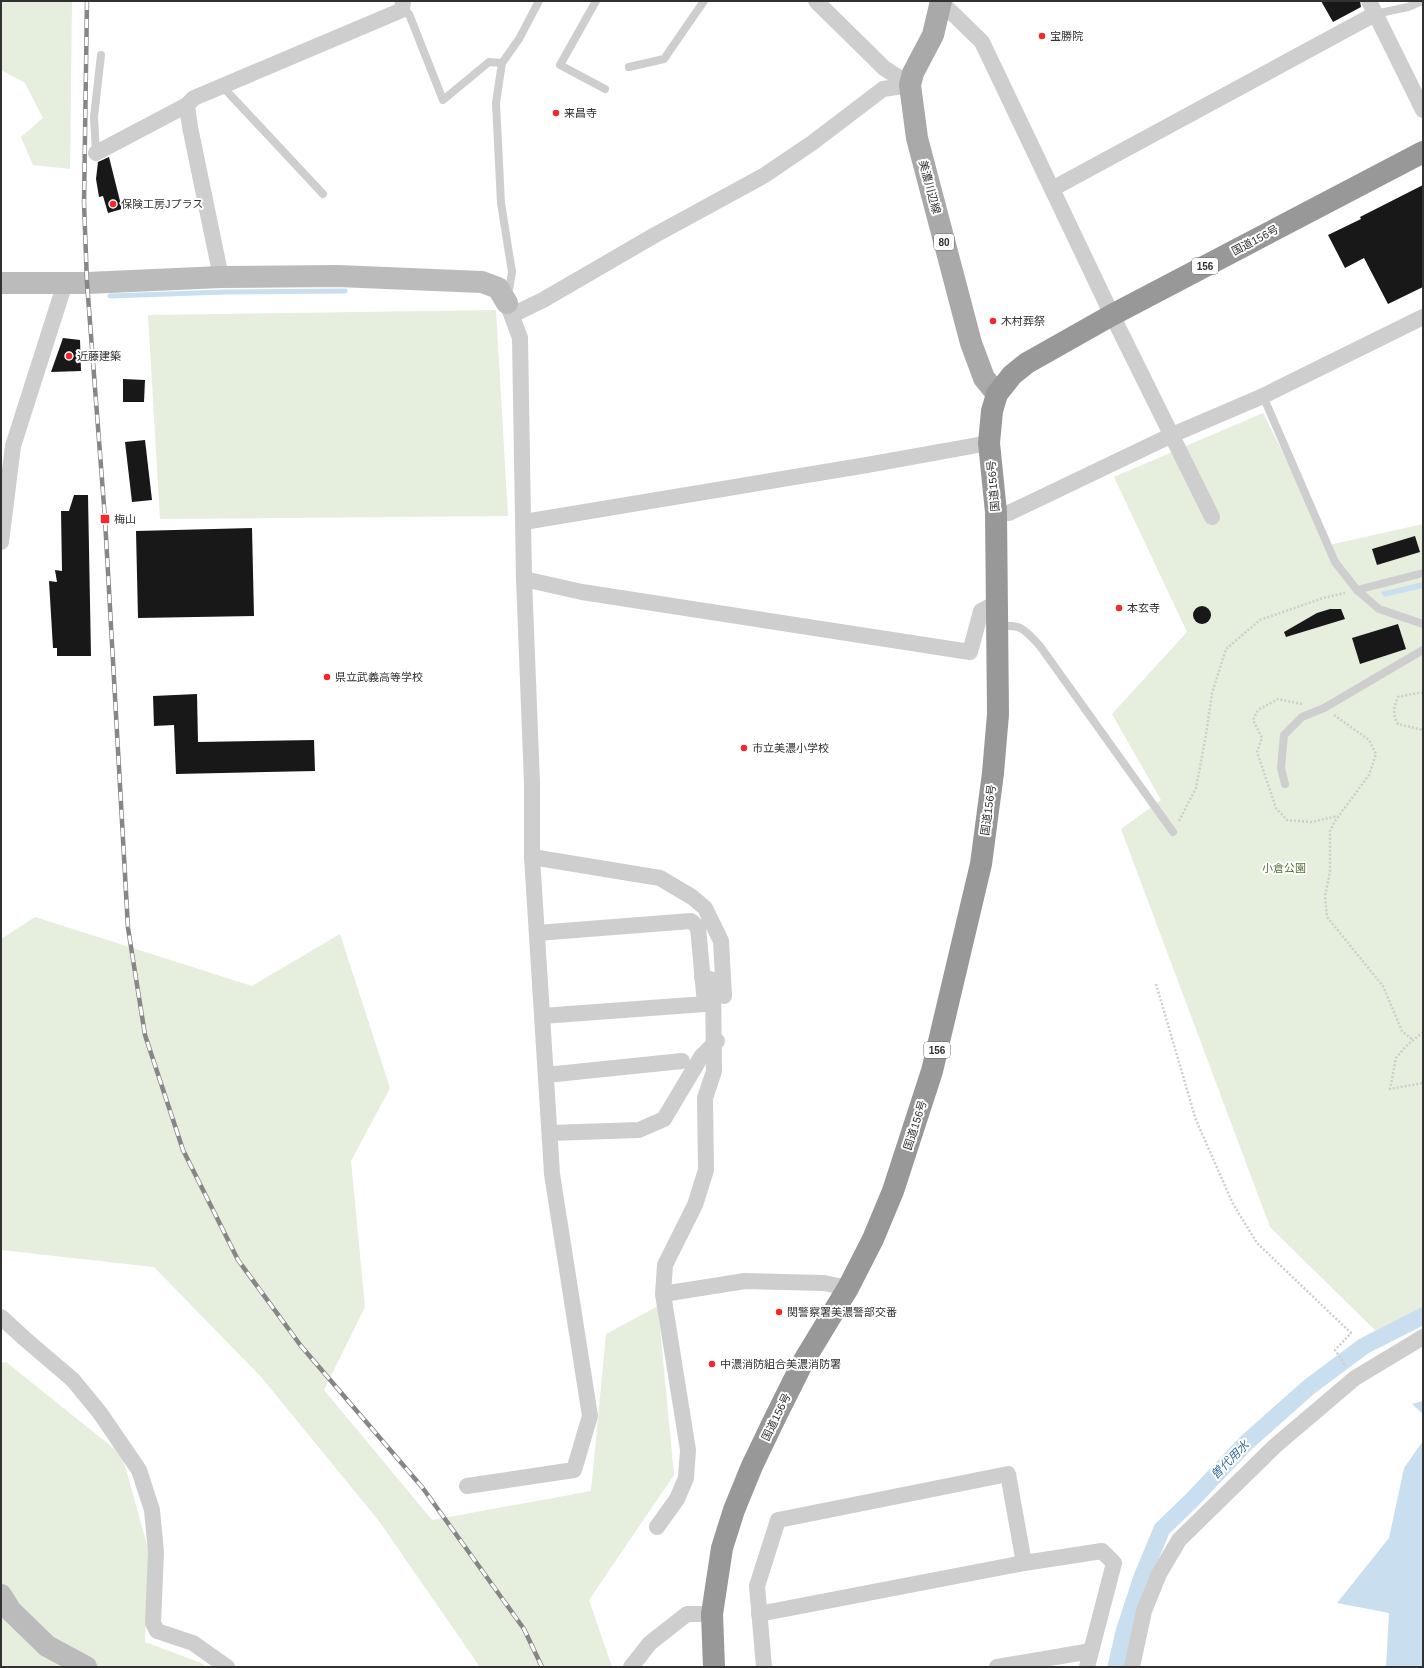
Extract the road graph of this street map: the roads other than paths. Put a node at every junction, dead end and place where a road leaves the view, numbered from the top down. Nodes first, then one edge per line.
1 (539, 1) edge
2 (596, 1) edge
3 (704, 1) edge
4 (816, 1) edge
5 (941, 1) edge
6 (1422, 1) edge
7 (402, 5) edge
8 (1372, 7) edge
9 (101, 55) dead end
10 (502, 62) junction
11 (629, 67) dead end
12 (910, 85) junction
13 (222, 86) junction
14 (605, 89) dead end
15 (187, 105) junction
16 (1423, 110) edge
17 (1423, 152) edge
18 (96, 153) joint
19 (1052, 189) junction
20 (323, 194) dead end
21 (1, 268) edge
22 (221, 277) junction
23 (1, 283) edge
24 (36, 283) junction
25 (65, 283) junction
26 (510, 309) junction
27 (1112, 315) junction
28 (1423, 317) edge
29 (997, 394) junction
30 (1263, 396) junction
31 (1172, 435) junction
32 (989, 442) junction
33 (996, 512) junction
34 (1212, 517) dead end
35 (524, 522) junction
36 (1, 542) edge
37 (1423, 573) edge
38 (524, 579) junction
39 (1357, 590) junction
40 (998, 602) junction
41 (1423, 624) edge
42 (998, 626) junction
43 (1423, 650) edge
44 (1285, 784) dead end
45 (1174, 832) road end
46 (532, 857) junction
47 (537, 933) junction
48 (702, 977) junction
49 (542, 1016) junction
50 (714, 1046) junction
51 (682, 1061) dead end
52 (546, 1075) junction
53 (550, 1132) junction
54 (848, 1288) junction
55 (663, 1294) junction
56 (1, 1316) edge
57 (1423, 1338) edge
58 (468, 1486) dead end
59 (657, 1527) dead end
60 (1024, 1563) junction
61 (1, 1596) edge
62 (712, 1614) junction
63 (759, 1614) junction
64 (1091, 1650) junction
65 (86, 1667) edge
66 (227, 1667) edge
67 (631, 1667) edge
68 (714, 1667) edge
69 (764, 1667) edge
70 (997, 1667) edge
71 (1086, 1667) edge
72 (1132, 1667) edge

1 - 10 lane
2 - 14 lane
3 - 11 lane
4 - 12 street
5 - 12 main road, 美濃川辺線 / 80
5 - 19 street
6 - 8 lane
7 - 10 lane
7 - 13 street
8 - 16 street
8 - 19 street
9 - 18 lane
10 - 26 lane
12 - 26 street
12 - 29 main road, 美濃川辺線 / 80
13 - 15 street
13 - 20 lane
15 - 18 street
15 - 22 street
17 - 27 highway, 国道156号 / 156
19 - 27 street
21 - 24 street
22 - 25 street
22 - 26 street
23 - 24 street
24 - 25 street
25 - 36 street
26 - 35 street
27 - 29 highway, 国道156号 / 156
27 - 31 street
28 - 30 street
29 - 32 highway, 国道156号 / 156
30 - 31 street
30 - 39 lane
31 - 33 street
31 - 34 street
32 - 33 highway, 国道156号 / 156
32 - 35 street
33 - 40 highway, 国道156号 / 156
35 - 38 street
37 - 39 lane
38 - 40 street
38 - 46 street
39 - 41 lane
40 - 42 highway, 国道156号 / 156
42 - 45 lane
42 - 54 highway, 国道156号 / 156
43 - 44 lane
46 - 47 street
46 - 50 street
47 - 48 street
47 - 49 street
48 - 49 street
48 - 50 street
49 - 52 street
50 - 53 street
50 - 55 street
51 - 52 street
52 - 53 street
53 - 58 street
54 - 55 street
54 - 62 highway, 国道156号 / 156
55 - 59 street
56 - 66 street
57 - 72 street
60 - 63 street
60 - 63 street
60 - 64 street
61 - 65 street
62 - 67 street
62 - 68 highway, 国道156号 / 156
63 - 69 street
64 - 70 street
64 - 71 street

